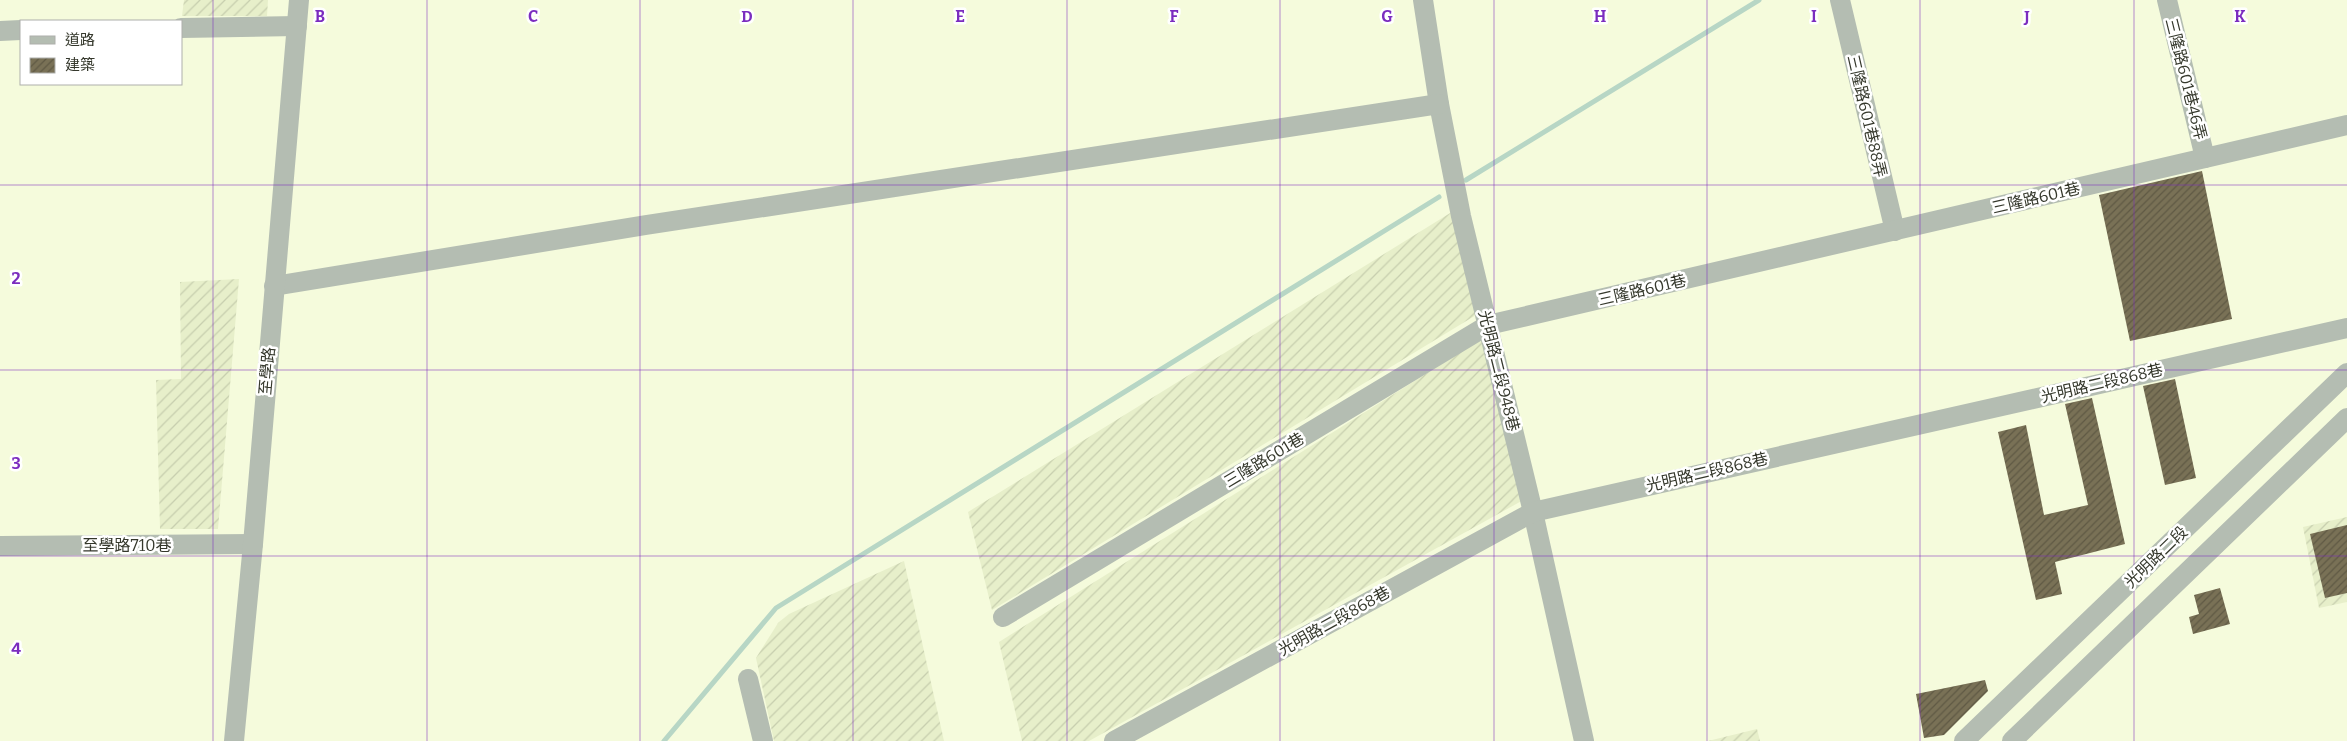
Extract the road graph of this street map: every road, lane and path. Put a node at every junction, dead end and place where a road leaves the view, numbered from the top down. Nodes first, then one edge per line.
1 (299, 0) edge
2 (1423, 0) edge
3 (1840, 0) edge
4 (2166, 0) edge
5 (297, 26) junction
6 (182, 28) edge
7 (20, 30) edge
8 (0, 31) edge
9 (1439, 104) junction
10 (2347, 125) edge
11 (2205, 158) junction
12 (1894, 231) junction
13 (274, 286) junction
14 (1488, 325) junction
15 (2347, 328) edge
16 (2347, 373) edge
17 (2347, 418) edge
18 (1533, 512) junction
19 (254, 544) junction
20 (0, 546) edge
21 (1003, 617) dead end
22 (748, 679) dead end
23 (234, 741) edge
24 (763, 741) edge
25 (1114, 741) edge
26 (1584, 741) edge
27 (1964, 741) edge
28 (2012, 741) edge

1 - 5 street, 至學路
2 - 9 street, 光明路二段948巷
3 - 12 street, 三隆路601巷88弄
4 - 11 street, 三隆路601巷46弄
5 - 6 street
5 - 13 street, 至學路
7 - 8 street
9 - 13 street
9 - 14 street, 光明路二段948巷
10 - 11 street, 三隆路601巷
11 - 12 street, 三隆路601巷
12 - 14 street, 三隆路601巷
13 - 19 street, 至學路
14 - 18 street, 光明路二段948巷
14 - 21 street, 三隆路601巷
15 - 18 street, 光明路二段868巷
16 - 27 street, 光明路二段
17 - 28 street, 光明路二段
18 - 25 street, 光明路二段868巷
18 - 26 street, 光明路二段948巷
19 - 20 street, 至學路710巷
19 - 23 street, 至學路
22 - 24 street

